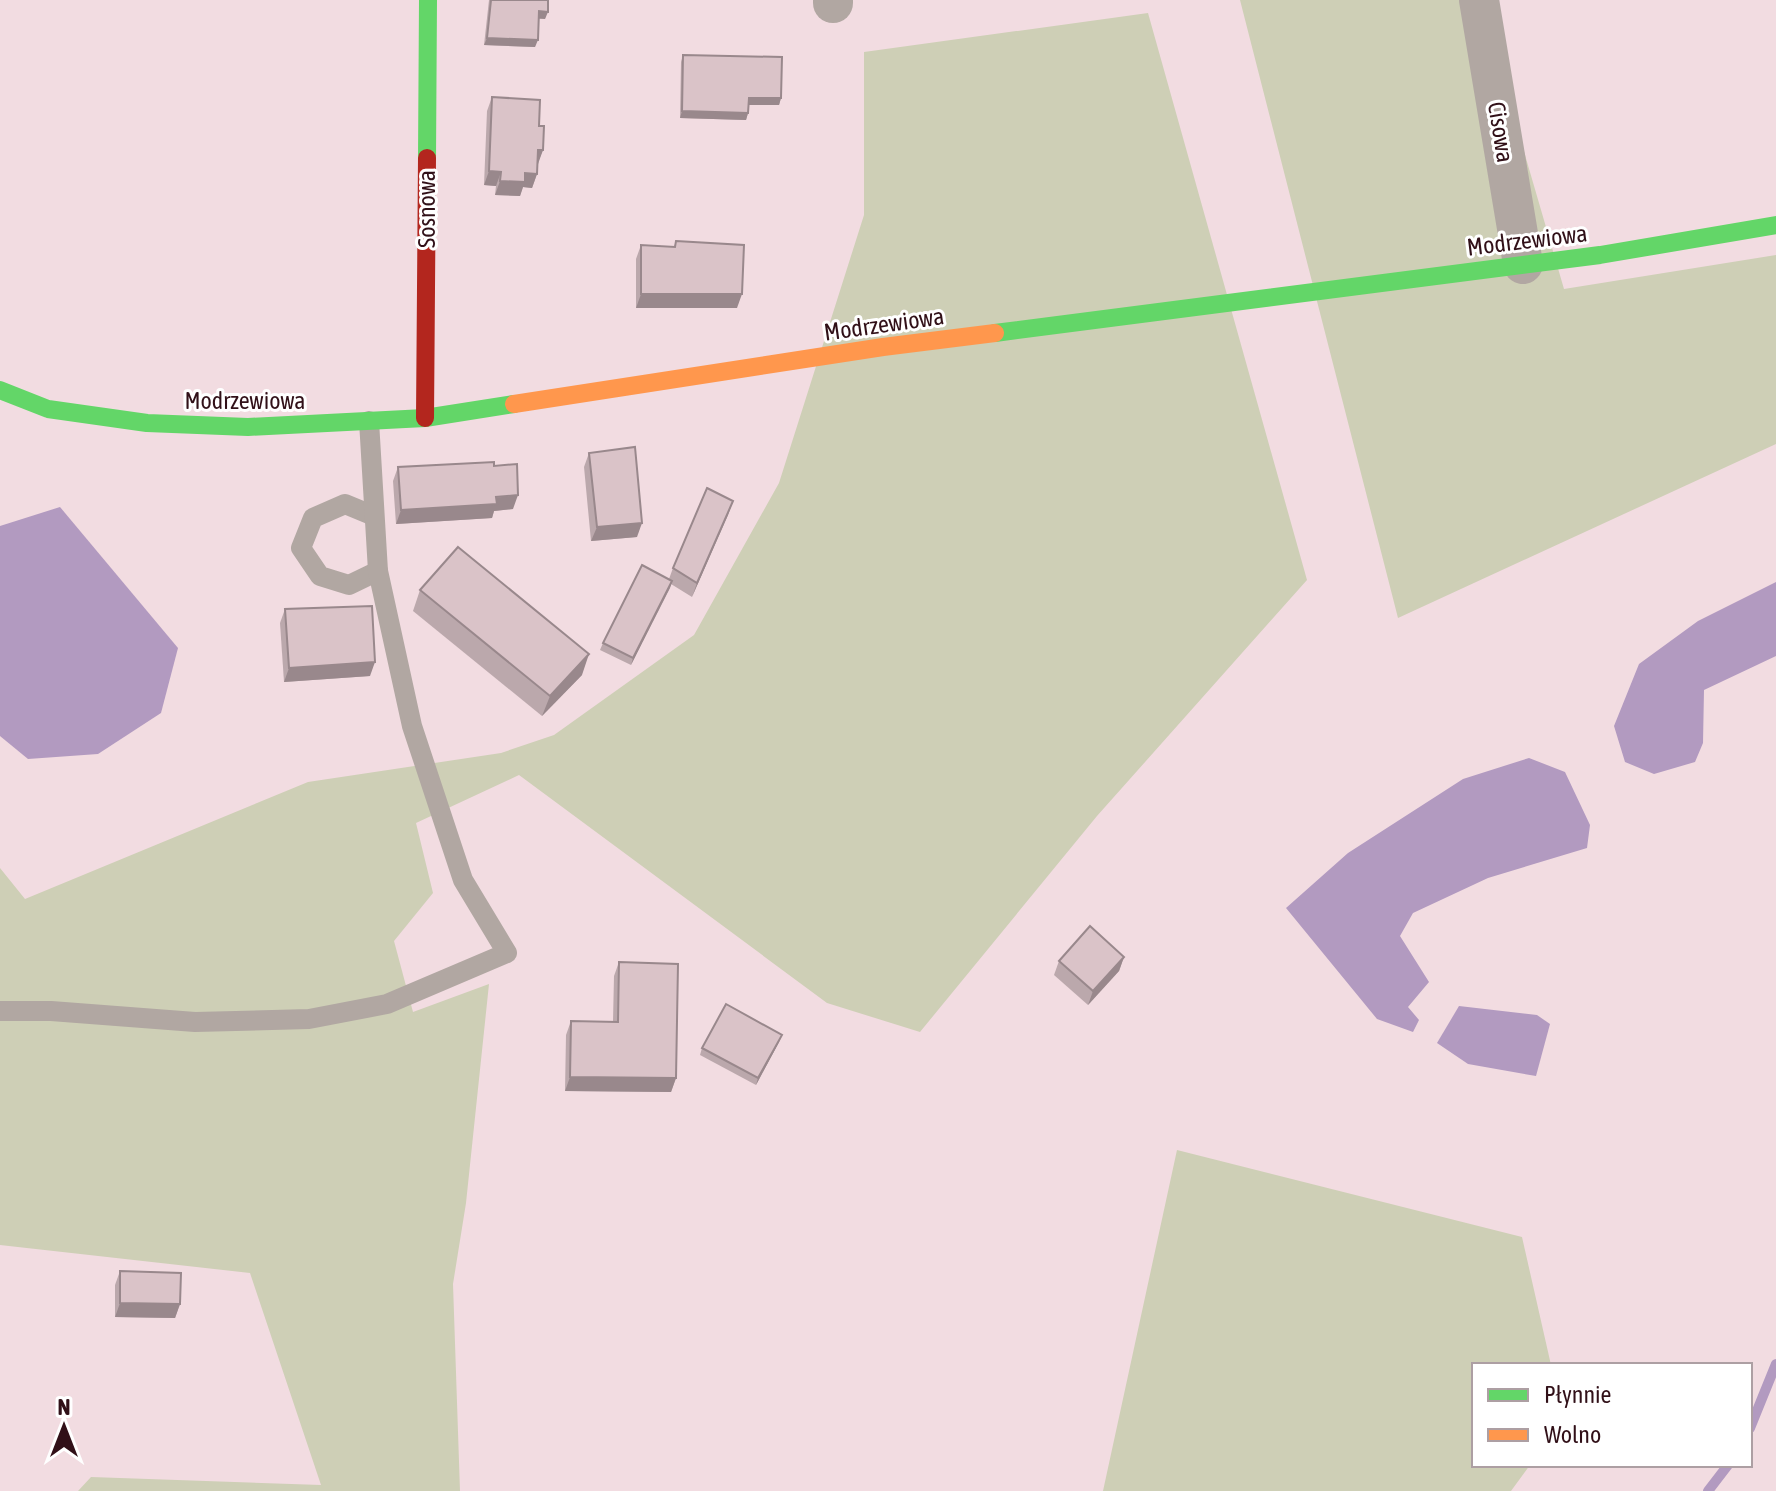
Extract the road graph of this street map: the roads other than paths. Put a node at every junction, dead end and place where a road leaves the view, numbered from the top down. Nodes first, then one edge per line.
1 (428, 0) edge
2 (1479, 0) edge
3 (1776, 225) edge
4 (1523, 264) junction
5 (0, 390) edge
6 (425, 418) junction
7 (369, 421) junction
8 (374, 516) junction
9 (378, 571) junction
10 (0, 1011) edge

1 - 6 street, Sosnowa
2 - 4 street, Cisowa
3 - 4 street, Modrzewiowa
4 - 6 street, Modrzewiowa
5 - 7 street, Modrzewiowa
6 - 7 street, Modrzewiowa
7 - 8 lane
8 - 9 lane
8 - 9 lane
9 - 10 lane

